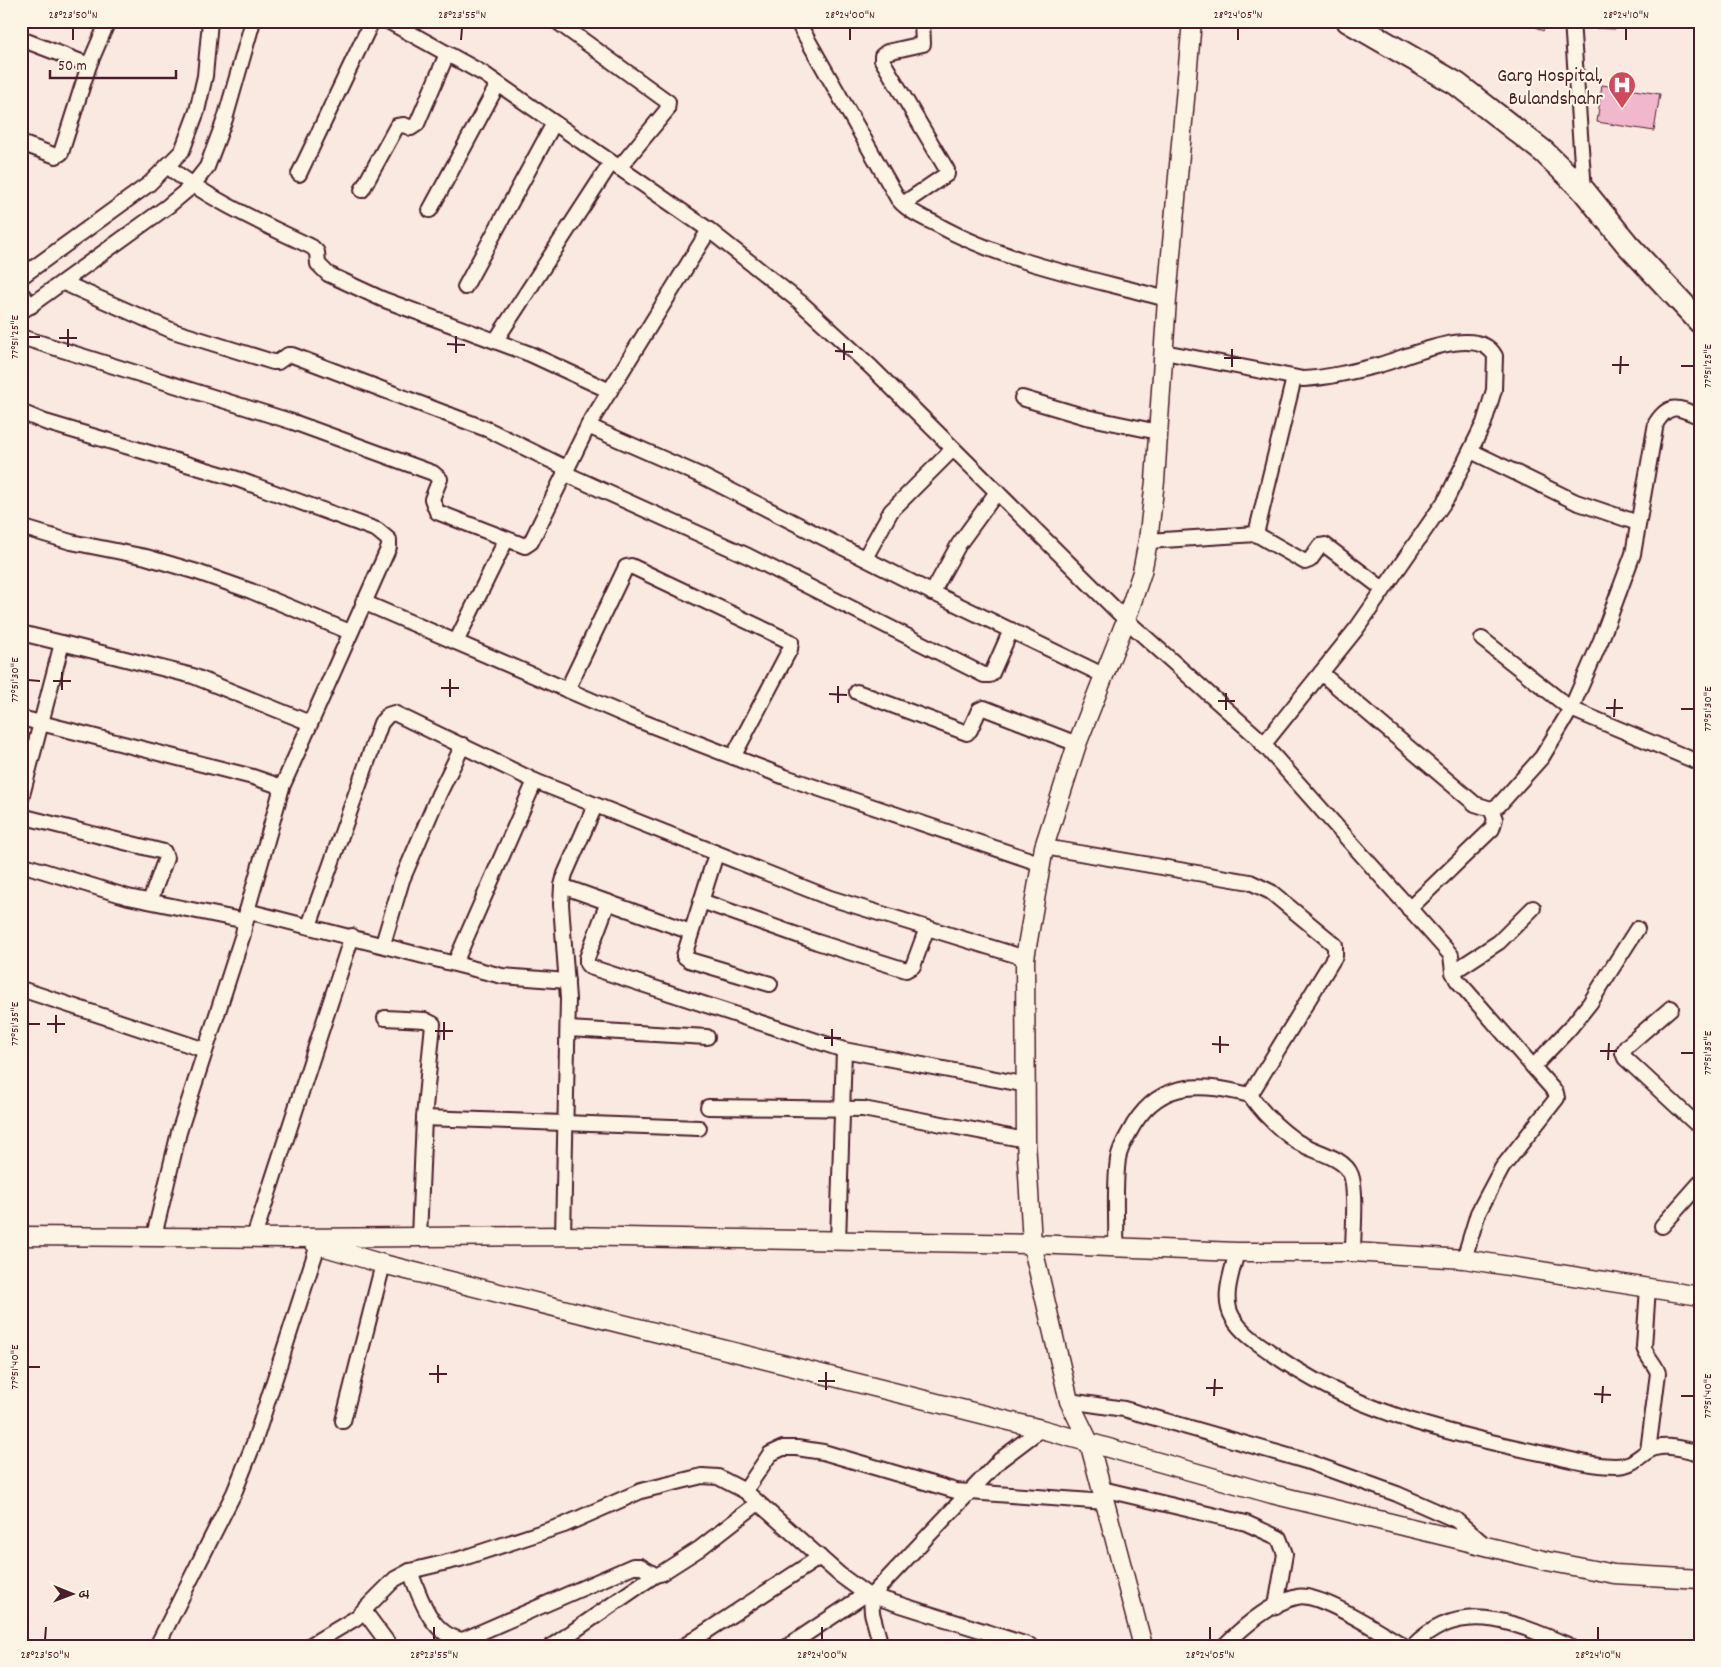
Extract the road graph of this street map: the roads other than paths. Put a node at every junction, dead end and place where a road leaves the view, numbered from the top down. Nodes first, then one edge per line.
1 (108, 21) edge
2 (210, 21) edge
3 (253, 21) edge
4 (372, 21) edge
5 (388, 21) edge
6 (797, 21) edge
7 (922, 21) edge
8 (1192, 21) edge
9 (1348, 21) edge
10 (1375, 21) edge
11 (1572, 21) edge
12 (559, 23) dead end
13 (21, 39) edge
14 (448, 54) junction
15 (90, 66) junction
16 (498, 84) junction
17 (554, 123) junction
18 (21, 143) edge
19 (167, 166) junction
20 (615, 166) junction
21 (299, 174) dead end
22 (1583, 181) junction
23 (192, 186) junction
24 (362, 190) dead end
25 (903, 204) junction
26 (430, 210) dead end
27 (709, 230) junction
28 (21, 277) edge
29 (64, 282) junction
30 (465, 287) dead end
31 (21, 293) edge
32 (1167, 299) junction
33 (1700, 302) edge
34 (26, 309) edge
35 (1700, 322) edge
36 (21, 337) edge
37 (496, 340) junction
38 (1164, 352) junction
39 (1294, 378) junction
40 (610, 391) junction
41 (1022, 398) dead end
42 (21, 412) edge
43 (1700, 417) edge
44 (588, 426) junction
45 (1158, 432) junction
46 (953, 448) junction
47 (1471, 451) junction
48 (565, 470) junction
49 (997, 492) junction
50 (1638, 523) junction
51 (21, 527) edge
52 (1256, 534) junction
53 (506, 540) junction
54 (1148, 541) junction
55 (866, 558) junction
56 (1384, 589) junction
57 (932, 593) junction
58 (363, 602) junction
59 (1126, 620) junction
60 (1011, 630) junction
61 (350, 632) junction
62 (21, 633) edge
63 (1482, 639) dead end
64 (456, 642) junction
65 (62, 643) junction
66 (1320, 673) junction
67 (1103, 675) junction
68 (567, 690) junction
69 (857, 692) dead end
70 (1571, 709) junction
71 (21, 718) edge
72 (41, 723) junction
73 (310, 723) junction
74 (1077, 744) junction
75 (463, 745) junction
76 (1263, 745) junction
77 (733, 757) junction
78 (1700, 763) edge
79 (535, 781) junction
80 (282, 787) junction
81 (21, 800) edge
82 (595, 806) junction
83 (1491, 809) junction
84 (21, 816) edge
85 (716, 854) junction
86 (1041, 855) junction
87 (21, 864) edge
88 (562, 886) junction
89 (701, 901) junction
90 (150, 902) junction
91 (608, 902) junction
92 (1533, 908) dead end
93 (1409, 909) junction
94 (247, 916) junction
95 (309, 926) junction
96 (927, 928) junction
97 (1637, 929) dead end
98 (691, 932) junction
99 (352, 936) junction
100 (383, 944) junction
101 (1025, 958) junction
102 (455, 963) junction
103 (1453, 972) junction
104 (567, 981) junction
105 (770, 984) dead end
106 (21, 989) edge
107 (1671, 1008) dead end
108 (384, 1018) dead end
109 (568, 1029) junction
110 (707, 1037) dead end
111 (204, 1050) junction
112 (844, 1050) junction
113 (1534, 1066) junction
114 (1026, 1084) junction
115 (1250, 1095) junction
116 (708, 1107) dead end
117 (843, 1108) junction
118 (424, 1118) junction
119 (564, 1122) junction
120 (1700, 1124) edge
121 (699, 1128) dead end
122 (1026, 1140) junction
123 (1700, 1183) edge
124 (1662, 1226) dead end
125 (21, 1236) edge
126 (154, 1236) junction
127 (563, 1236) junction
128 (254, 1237) junction
129 (419, 1237) junction
130 (293, 1238) junction
131 (838, 1242) junction
132 (1032, 1244) junction
133 (318, 1245) junction
134 (1116, 1248) junction
135 (1237, 1252) junction
136 (1353, 1252) junction
137 (1464, 1259) junction
138 (383, 1264) junction
139 (1648, 1287) junction
140 (1700, 1296) edge
141 (1068, 1401) junction
142 (343, 1421) dead end
143 (1041, 1429) junction
144 (1089, 1442) junction
145 (1648, 1451) junction
146 (1700, 1453) edge
147 (745, 1491) junction
148 (970, 1492) junction
149 (1104, 1495) junction
150 (758, 1503) junction
151 (1486, 1546) junction
152 (820, 1558) junction
153 (410, 1571) junction
154 (655, 1575) junction
155 (1700, 1579) edge
156 (869, 1595) junction
157 (1276, 1606) junction
158 (364, 1611) junction
159 (157, 1646) edge
160 (310, 1646) edge
161 (390, 1646) edge
162 (552, 1646) edge
163 (684, 1646) edge
164 (788, 1646) edge
165 (882, 1646) edge
166 (1031, 1646) edge
167 (1143, 1646) edge
168 (1224, 1646) edge
169 (1404, 1646) edge
170 (1413, 1646) edge
171 (1570, 1646) edge

1 - 15 street
2 - 19 street
3 - 23 street
4 - 21 street
5 - 14 street
6 - 25 street
7 - 25 street
8 - 32 street
9 - 22 main road
10 - 22 main road
11 - 22 street
12 - 20 street
13 - 15 street
14 - 16 street
14 - 24 street
15 - 18 street
16 - 17 street
16 - 26 street
17 - 20 street
17 - 30 street
19 - 23 street
19 - 28 street
20 - 27 street
20 - 37 street
22 - 33 main road
22 - 35 main road
23 - 29 street
23 - 37 street
25 - 32 street
27 - 40 street
27 - 46 street
29 - 34 street
29 - 48 street
31 - 34 street
32 - 38 street
36 - 53 street
37 - 40 street
38 - 39 street
38 - 45 street
39 - 47 street
39 - 52 street
40 - 44 street
41 - 45 street
42 - 58 street
43 - 50 street
44 - 48 street
44 - 55 street
45 - 54 street
46 - 49 street
46 - 55 street
47 - 50 street
47 - 56 street
48 - 53 street
48 - 60 street
49 - 57 street
49 - 59 street
50 - 70 street
51 - 61 street
52 - 54 street
52 - 56 street
53 - 64 street
54 - 59 street
55 - 57 street
56 - 66 street
57 - 60 street
58 - 61 street
58 - 64 street
59 - 67 street
59 - 76 street
60 - 67 street
61 - 73 street
62 - 65 street
63 - 70 street
64 - 68 street
65 - 72 street
65 - 73 street
66 - 76 street
66 - 83 street
67 - 74 street
68 - 77 street
68 - 77 street
69 - 74 street
70 - 78 street
70 - 83 street
71 - 72 street
72 - 80 street
72 - 81 street
73 - 80 street
74 - 86 street
75 - 79 street
75 - 95 street
75 - 100 street
76 - 93 street
77 - 86 street
79 - 82 street
79 - 102 street
80 - 94 street
82 - 85 street
82 - 88 street
83 - 93 street
84 - 90 street
85 - 89 street
85 - 96 street
86 - 101 street
86 - 115 street
87 - 90 street
88 - 91 street
88 - 104 street
89 - 96 street
89 - 98 street
90 - 94 street
91 - 98 street
91 - 112 street
92 - 103 street
93 - 103 street
94 - 95 street
94 - 111 street
95 - 99 street
96 - 101 street
97 - 113 street
98 - 105 street
99 - 100 street
99 - 128 street
100 - 102 street
101 - 114 street
102 - 104 street
103 - 113 street
104 - 109 street
106 - 111 street
107 - 120 street
108 - 118 street
109 - 110 street
109 - 119 street
111 - 126 street
112 - 114 street
112 - 117 street
113 - 137 street
114 - 122 street
115 - 134 street
115 - 136 street
116 - 117 street
117 - 122 street
117 - 131 street
118 - 119 street
118 - 129 street
119 - 121 street
119 - 127 street
122 - 132 street
123 - 124 street
125 - 126 street
126 - 128 street
127 - 129 street
127 - 131 street
128 - 130 street
129 - 130 street
130 - 133 street
131 - 132 street
132 - 134 street
132 - 141 street
133 - 138 street
133 - 159 street
134 - 135 street
135 - 136 street
135 - 145 street
136 - 137 street
137 - 139 street
138 - 142 street
138 - 143 street
139 - 140 street
139 - 145 street
141 - 144 street
141 - 151 street
143 - 144 street
143 - 148 street
144 - 149 street
144 - 151 street
145 - 146 street
147 - 148 street
147 - 150 street
147 - 153 street
148 - 149 street
148 - 156 street
149 - 157 street
149 - 167 street
150 - 152 street
150 - 154 street
151 - 155 street
152 - 156 street
152 - 163 street
153 - 154 street
153 - 158 street
154 - 162 street
156 - 164 street
156 - 165 street
156 - 166 street
157 - 168 street
157 - 169 street
158 - 160 street
158 - 161 street
170 - 171 street

